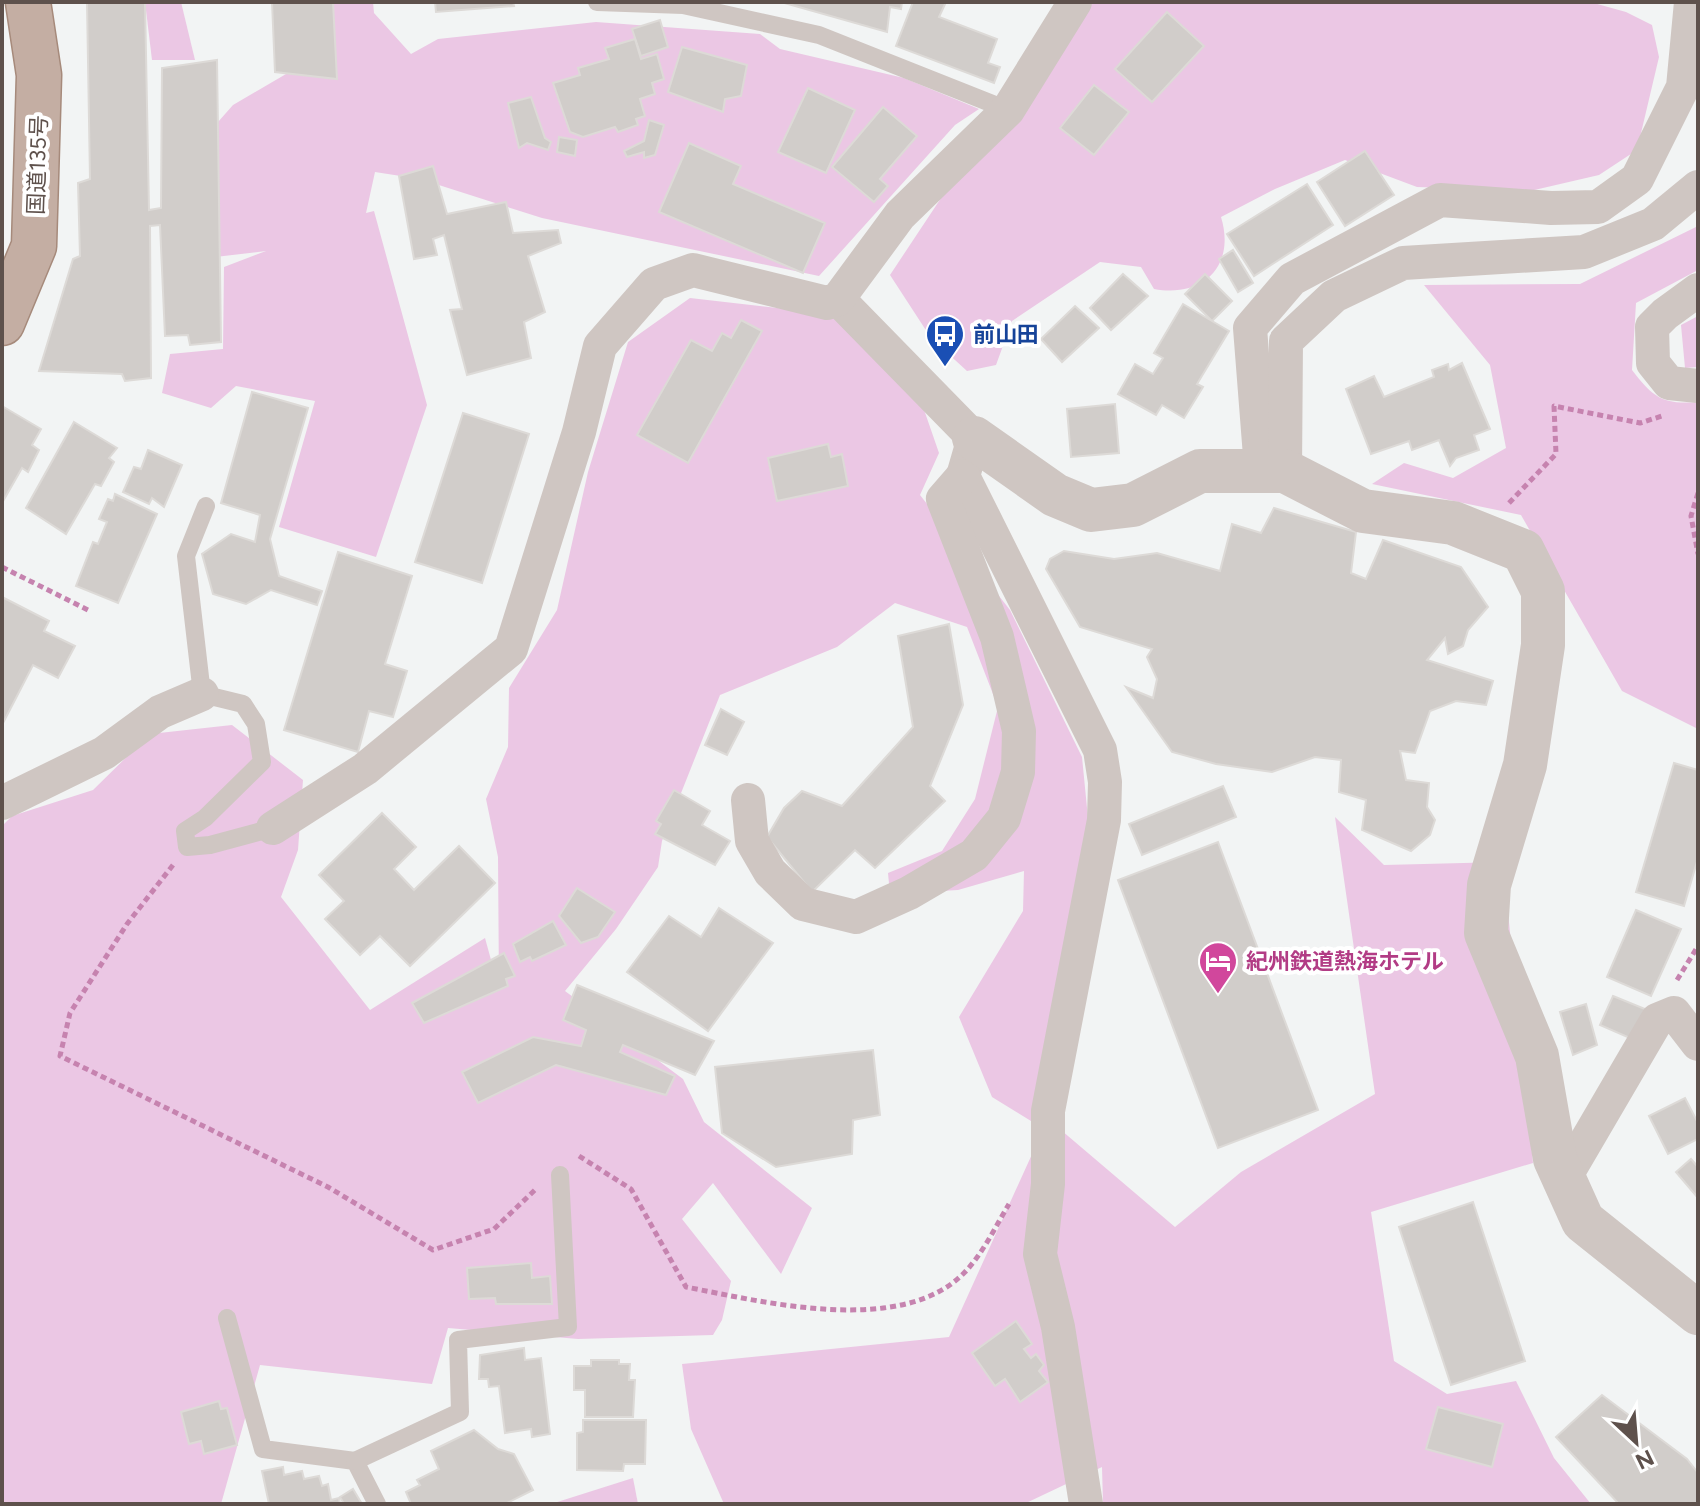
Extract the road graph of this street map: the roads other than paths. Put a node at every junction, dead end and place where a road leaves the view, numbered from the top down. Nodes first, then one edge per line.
1 (28, 2) edge
2 (597, 2) edge
3 (1075, 2) edge
4 (1691, 2) edge
5 (1008, 110) junction
6 (1698, 187) edge
7 (1698, 290) edge
8 (838, 299) junction
9 (2, 323) edge
10 (1698, 386) edge
11 (968, 457) junction
12 (1273, 470) junction
13 (206, 506) dead end
14 (202, 694) junction
15 (748, 800) dead end
16 (2, 803) edge
17 (273, 828) joint
18 (1698, 1044) edge
19 (560, 1175) road end
20 (1564, 1179) junction
21 (1698, 1313) edge
22 (227, 1318) dead end
23 (355, 1461) junction
24 (377, 1504) edge
25 (1086, 1504) edge

1 - 9 highway, 国道135号
2 - 5 lane
3 - 5 street
4 - 12 street
5 - 8 street
6 - 12 street
7 - 10 street
8 - 11 street
8 - 17 street
11 - 12 street
11 - 15 street
11 - 25 street
12 - 20 street
13 - 14 lane
14 - 16 street
14 - 17 lane
18 - 20 street
19 - 23 lane
20 - 21 street
22 - 23 lane
23 - 24 lane

